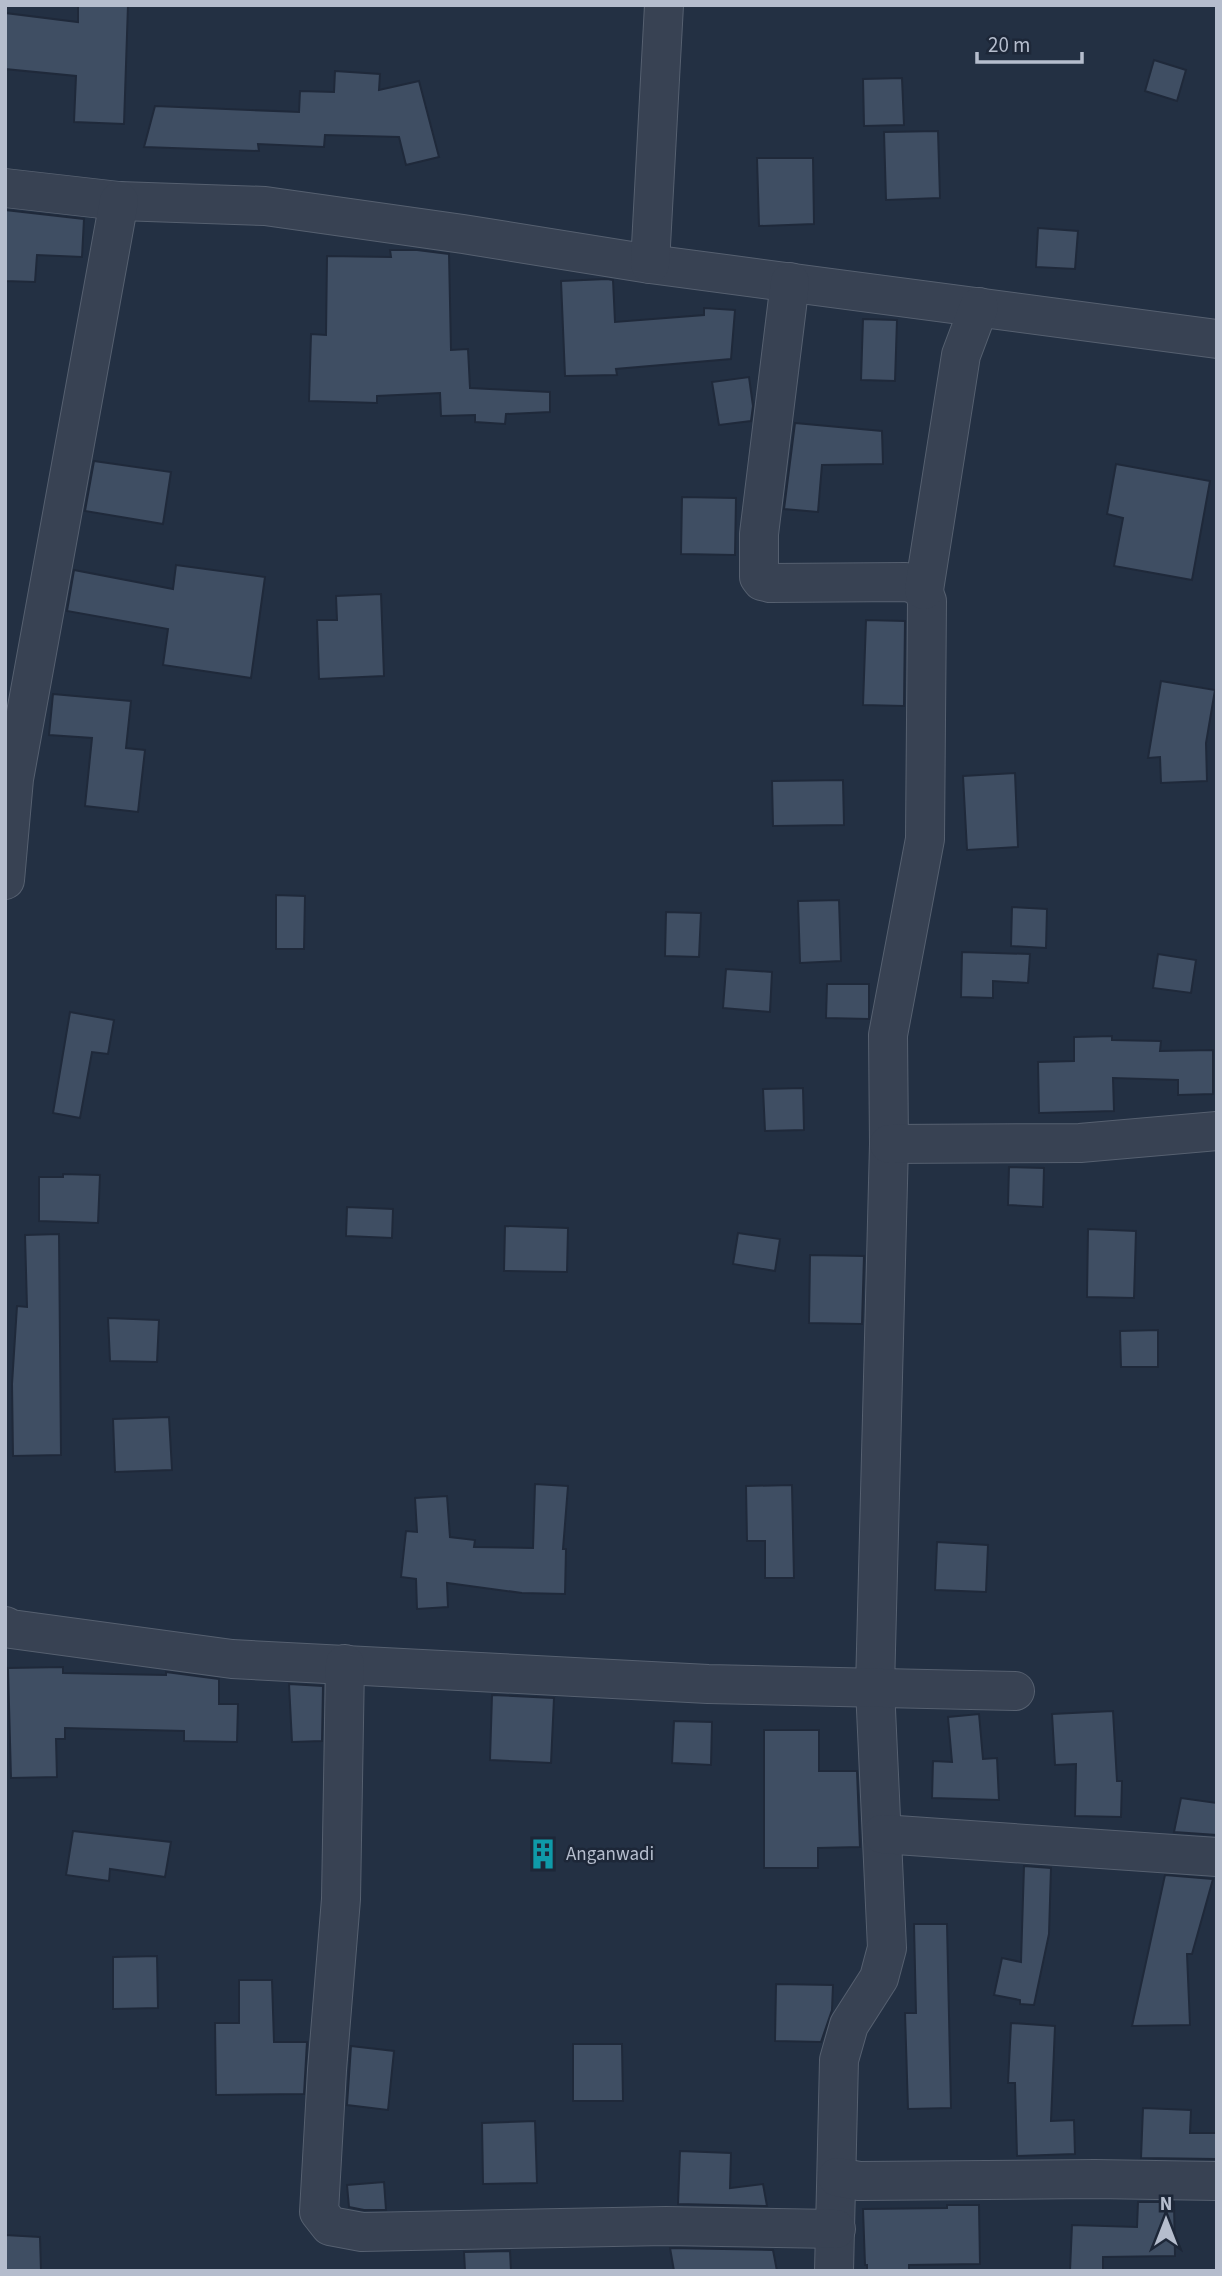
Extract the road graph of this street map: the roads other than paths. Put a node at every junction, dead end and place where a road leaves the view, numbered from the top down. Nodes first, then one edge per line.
1 (664, 5) edge
2 (5, 188) edge
3 (119, 201) junction
4 (650, 264) junction
5 (790, 282) junction
6 (979, 307) junction
7 (1217, 339) edge
8 (924, 590) junction
9 (8, 823) edge
10 (5, 880) edge
11 (1217, 1132) edge
12 (889, 1144) junction
13 (5, 1626) edge
14 (345, 1664) junction
15 (876, 1688) junction
16 (1015, 1691) dead end
17 (882, 1834) junction
18 (1217, 1857) edge
19 (836, 2177) junction
20 (1217, 2181) edge
21 (836, 2229) junction
22 (834, 2271) edge

1 - 4 street
2 - 3 street
3 - 4 street
3 - 9 street
4 - 5 street
5 - 6 street
5 - 8 street
6 - 7 street
6 - 8 street
8 - 12 street
9 - 10 street
11 - 12 street
12 - 15 street
13 - 14 street
14 - 15 street
14 - 21 street
15 - 16 street
15 - 17 street
17 - 18 street
17 - 19 street
19 - 20 street
19 - 21 street
21 - 22 street

